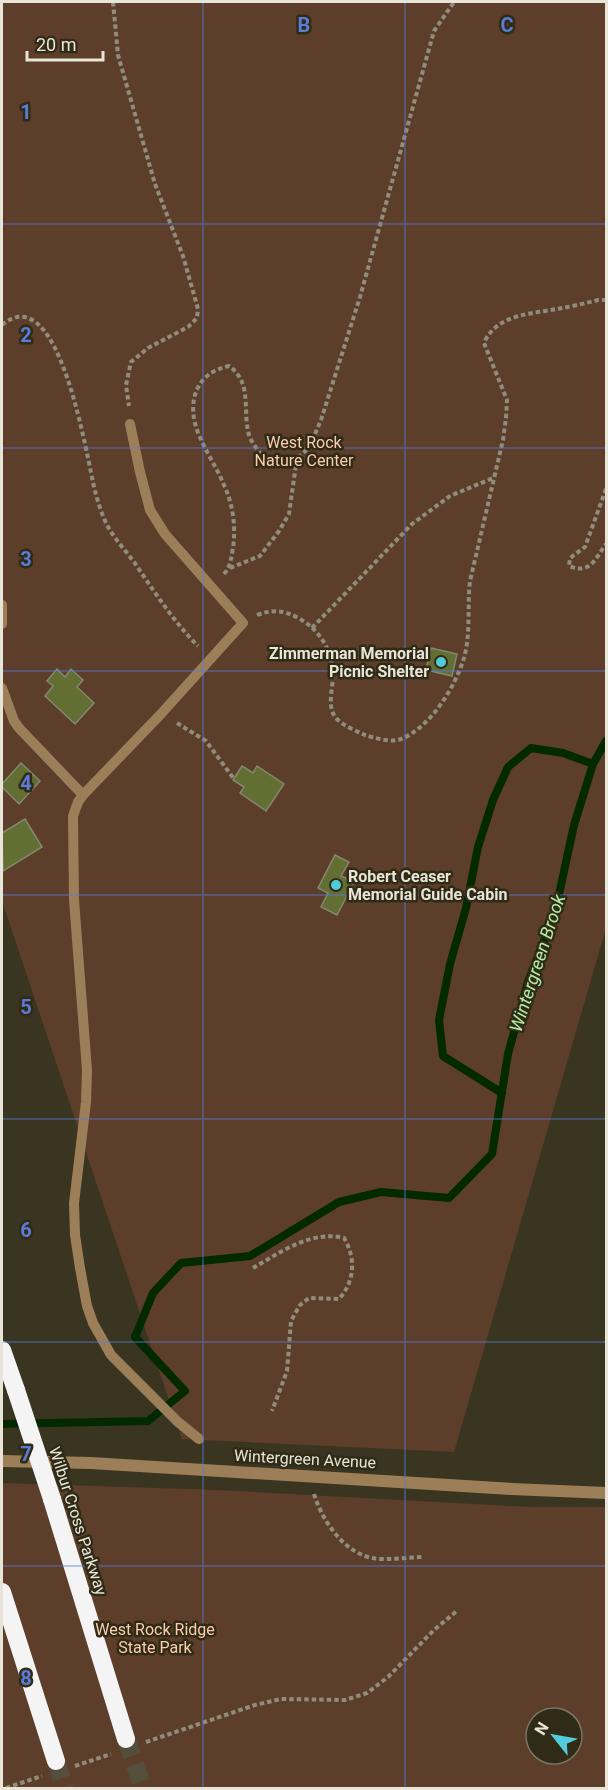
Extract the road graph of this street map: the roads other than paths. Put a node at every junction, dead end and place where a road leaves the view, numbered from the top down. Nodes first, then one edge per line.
1 (130, 424) road end
2 (2, 605) edge
3 (2, 624) edge
4 (2, 688) edge
5 (83, 795) junction
6 (2, 1350) edge
7 (199, 1439) dead end
8 (2, 1461) edge
9 (606, 1493) edge
10 (2, 1592) edge
11 (129, 1745) tunnel mouth
12 (53, 1768) tunnel mouth

1 - 5 lane
2 - 3 lane
4 - 5 lane
5 - 7 lane
6 - 11 highway, Wilbur Cross Parkway, bridge
8 - 9 street, Wintergreen Avenue
10 - 12 highway

